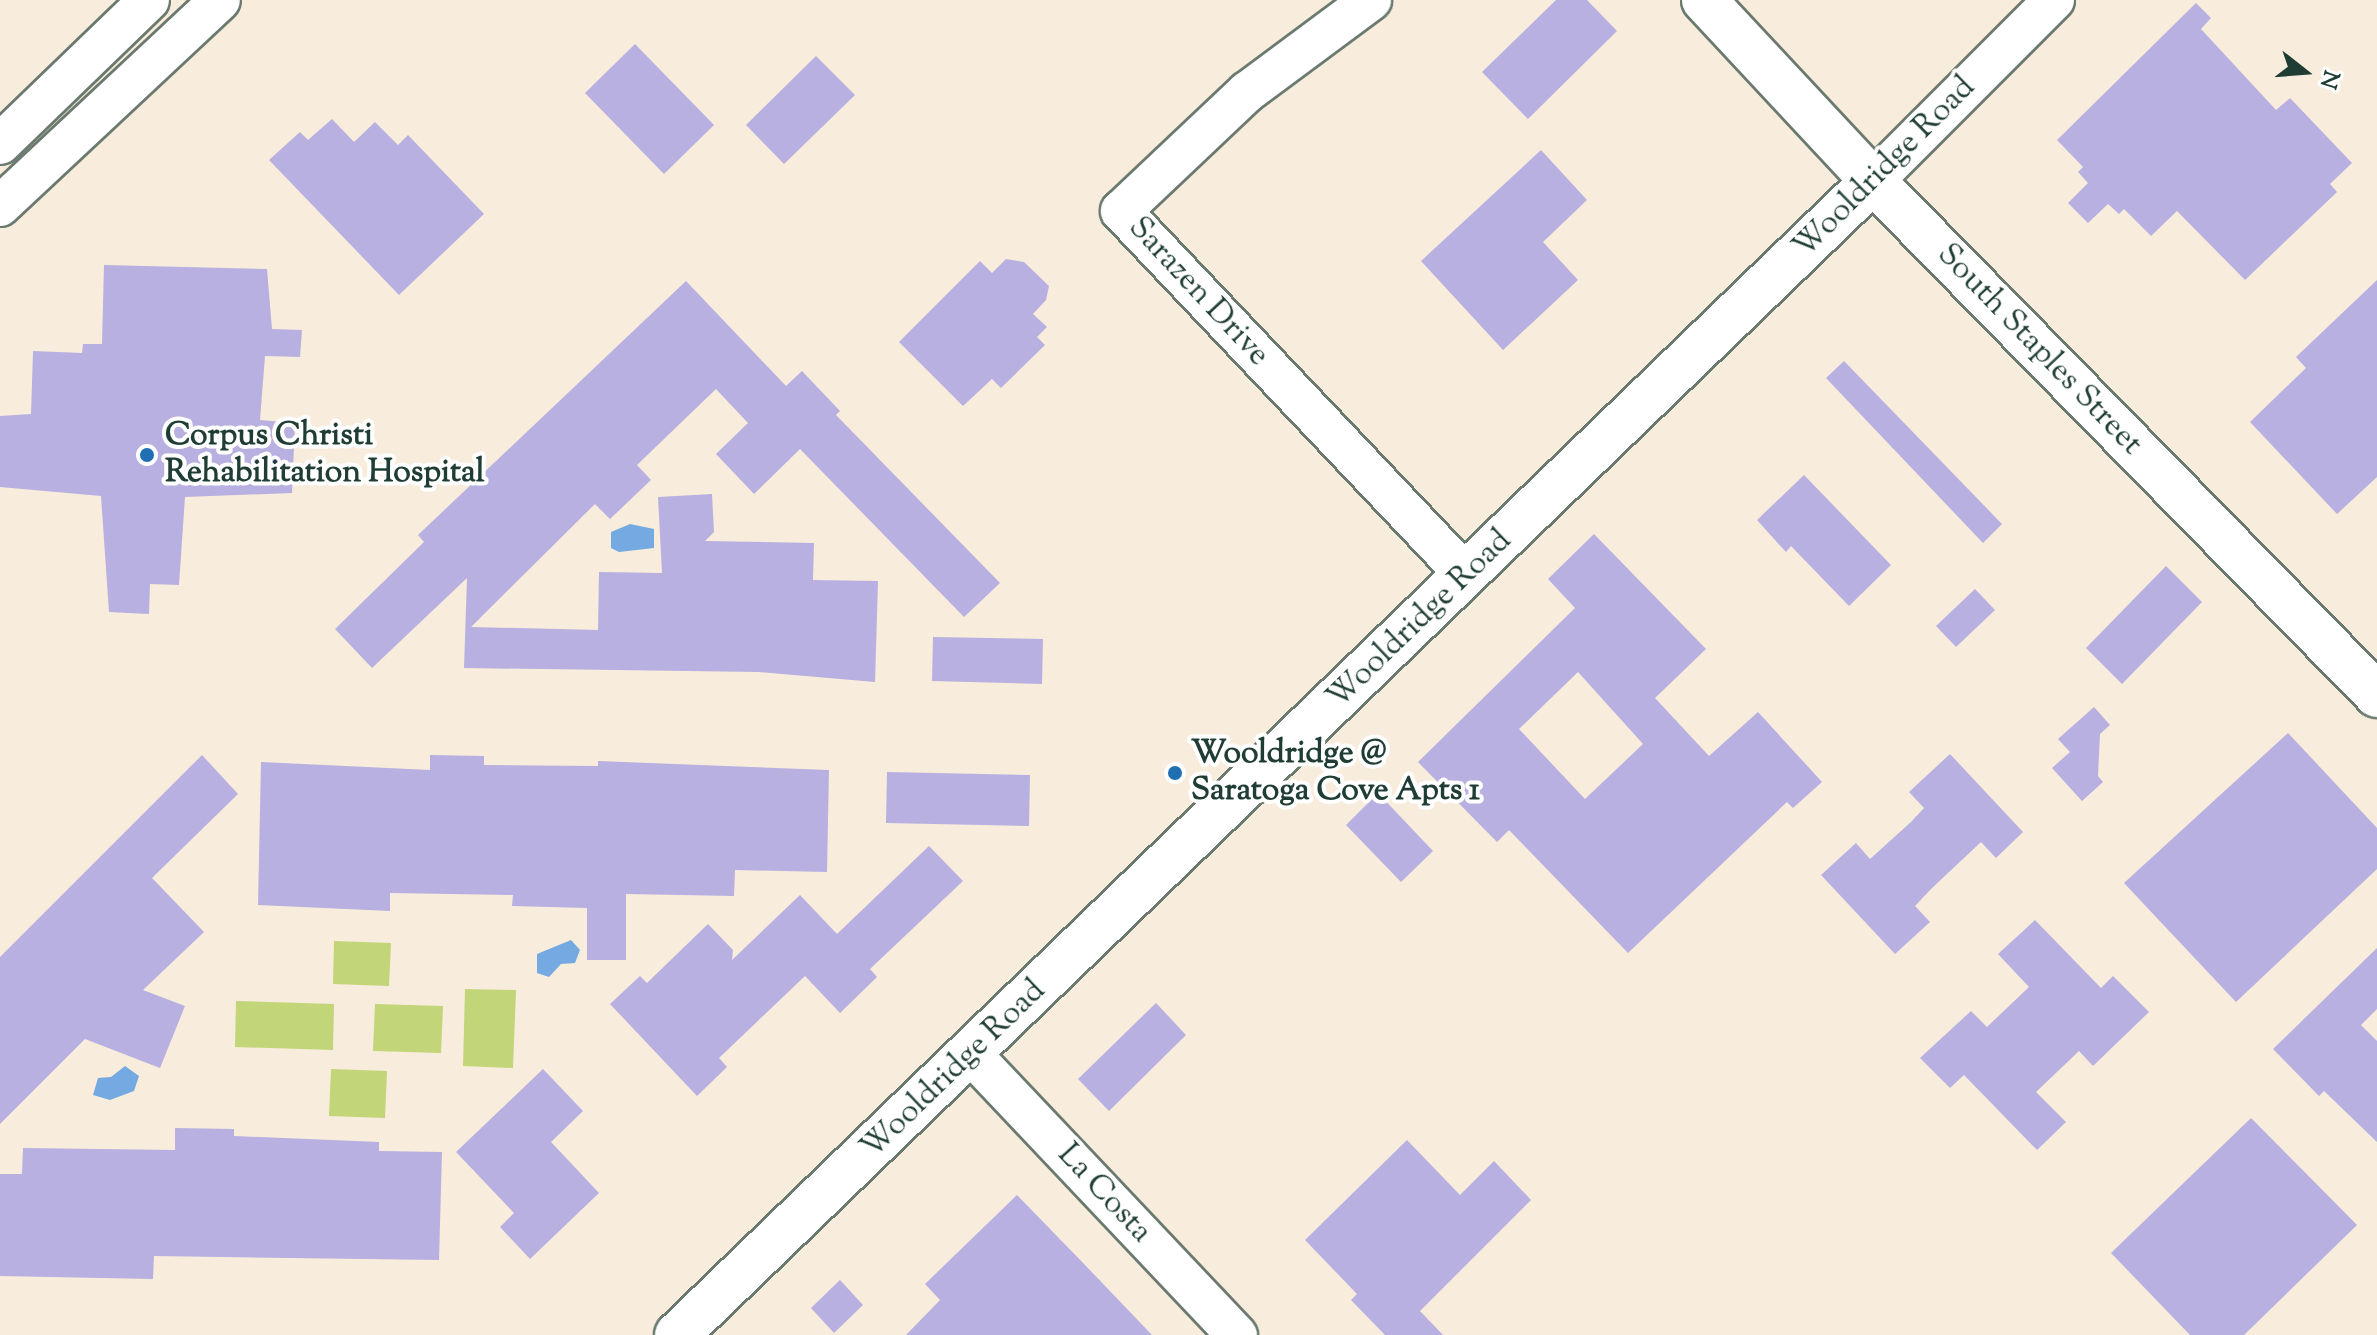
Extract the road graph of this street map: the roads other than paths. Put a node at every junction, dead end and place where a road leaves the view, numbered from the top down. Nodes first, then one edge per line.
1 (149, 0) edge
2 (220, 0) edge
3 (1371, 0) edge
4 (1704, 0) edge
5 (2054, 0) edge
6 (115, 33) junction
7 (146, 65) junction
8 (0, 144) edge
9 (1873, 181) junction
10 (0, 206) edge
11 (1466, 575) junction
12 (2377, 695) edge
13 (971, 1054) junction
14 (677, 1335) edge
15 (1237, 1335) edge

1 - 6 street
2 - 7 street
3 - 11 street, Sarazen Drive
4 - 9 main road, South Staples Street
5 - 9 street, Wooldridge Road
6 - 7 street
6 - 8 street
7 - 10 street
9 - 11 main road, Wooldridge Road
9 - 12 main road, South Staples Street
11 - 13 main road, Wooldridge Road
13 - 14 main road, Wooldridge Road
13 - 15 street, La Costa

